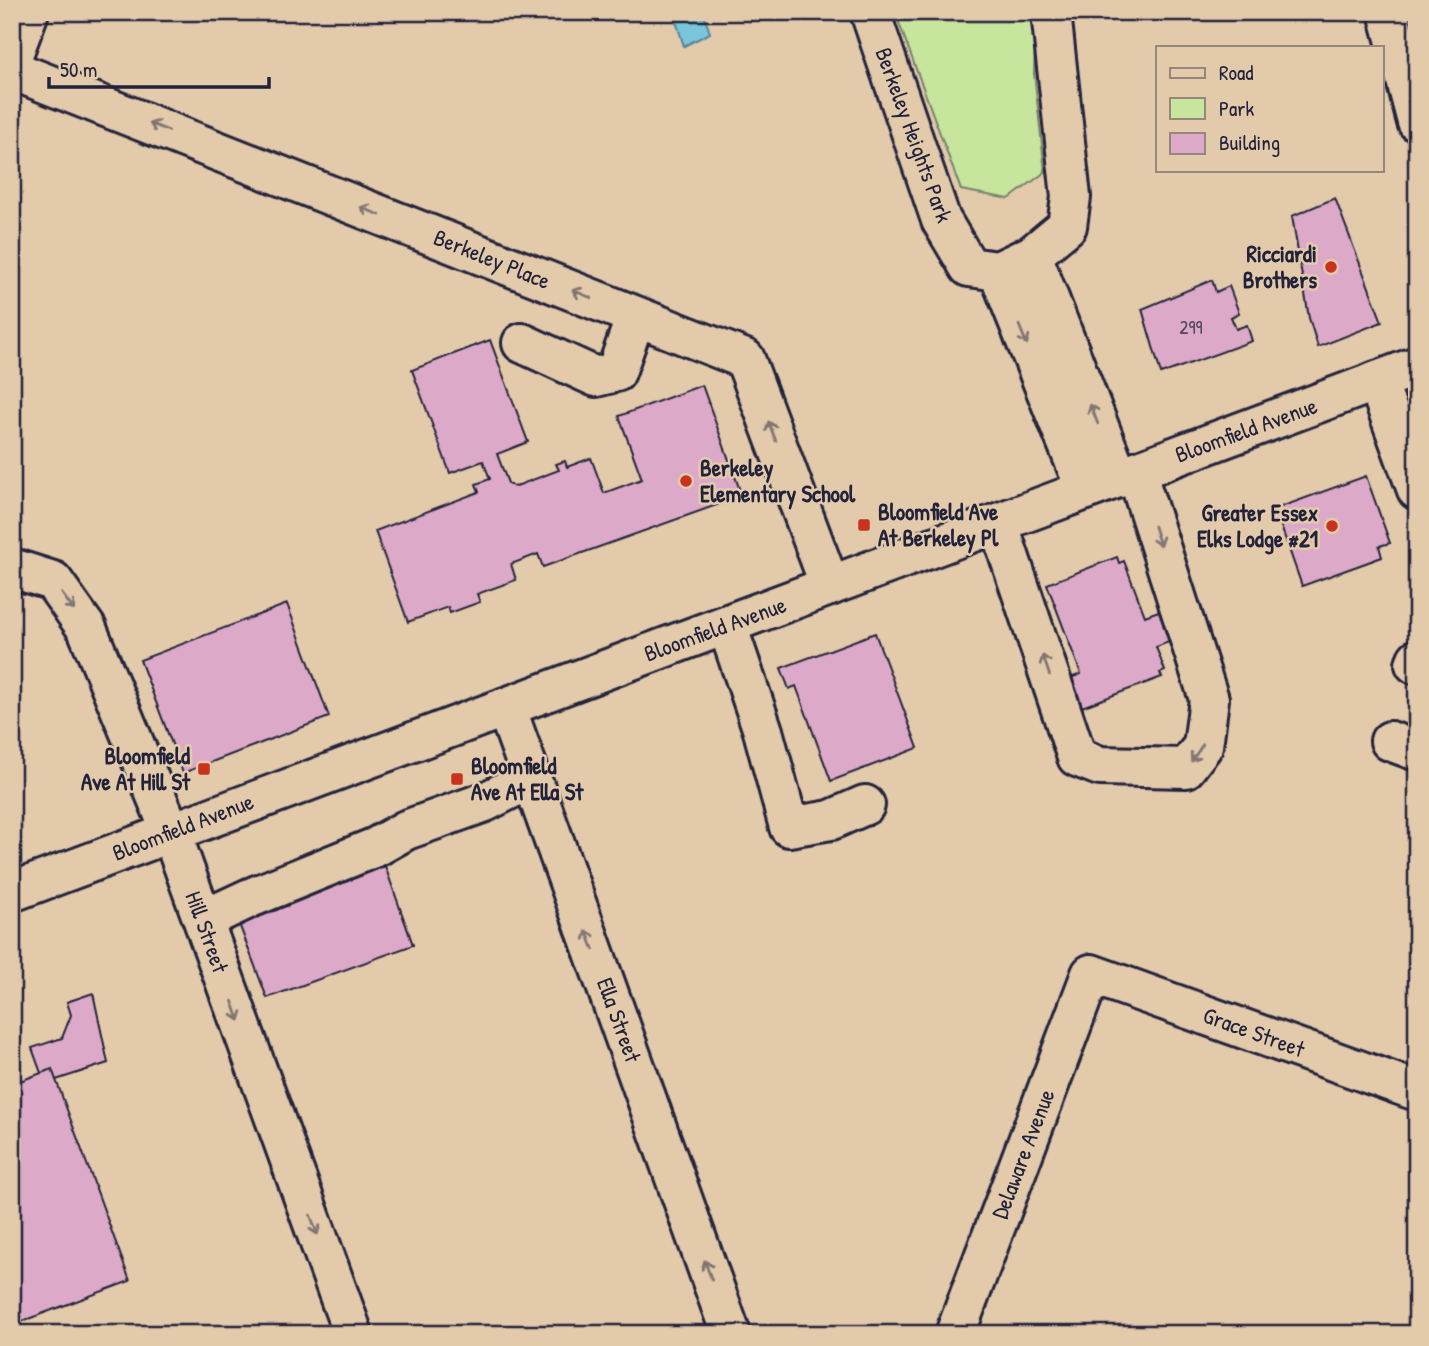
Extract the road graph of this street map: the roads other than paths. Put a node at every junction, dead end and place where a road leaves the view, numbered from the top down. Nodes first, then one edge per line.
1 (29, 12) edge
2 (870, 12) edge
3 (1051, 12) edge
4 (1388, 12) edge
5 (12, 57) edge
6 (12, 70) edge
7 (1417, 122) edge
8 (1032, 255) junction
9 (998, 271) junction
10 (636, 316) junction
11 (522, 343) dead end
12 (1417, 366) edge
13 (1377, 381) junction
14 (1113, 480) junction
15 (1417, 490) edge
16 (998, 523) junction
17 (12, 568) edge
18 (831, 586) junction
19 (727, 625) junction
20 (506, 707) junction
21 (532, 778) junction
22 (865, 805) dead end
23 (171, 832) junction
24 (12, 892) edge
25 (203, 920) junction
26 (1091, 974) joint
27 (1417, 1091) edge
28 (353, 1334) edge
29 (731, 1334) edge
30 (955, 1334) edge

1 - 5 street
2 - 9 street, Berkeley Heights Park
3 - 8 street
4 - 7 street
10 -> 6 street, Berkeley Place
8 - 9 street
14 -> 8 street
9 -> 14 street
10 - 11 street
18 -> 10 street, Berkeley Place
12 - 13 street, Bloomfield Avenue
13 - 14 street, Bloomfield Avenue
13 - 15 street
14 - 16 street, Bloomfield Avenue
14 -> 16 street
16 - 18 street, Bloomfield Avenue
17 -> 23 street, Hill Street
18 - 19 street, Bloomfield Avenue
19 - 20 street, Bloomfield Avenue
19 - 22 street
20 - 21 street, Ella Street
20 - 23 street, Bloomfield Avenue
21 - 25 street
29 -> 21 street, Ella Street
23 - 24 street, Bloomfield Avenue
23 - 25 street, Hill Street
25 -> 28 street, Hill Street
26 - 27 street, Grace Street
26 - 30 street, Delaware Avenue

